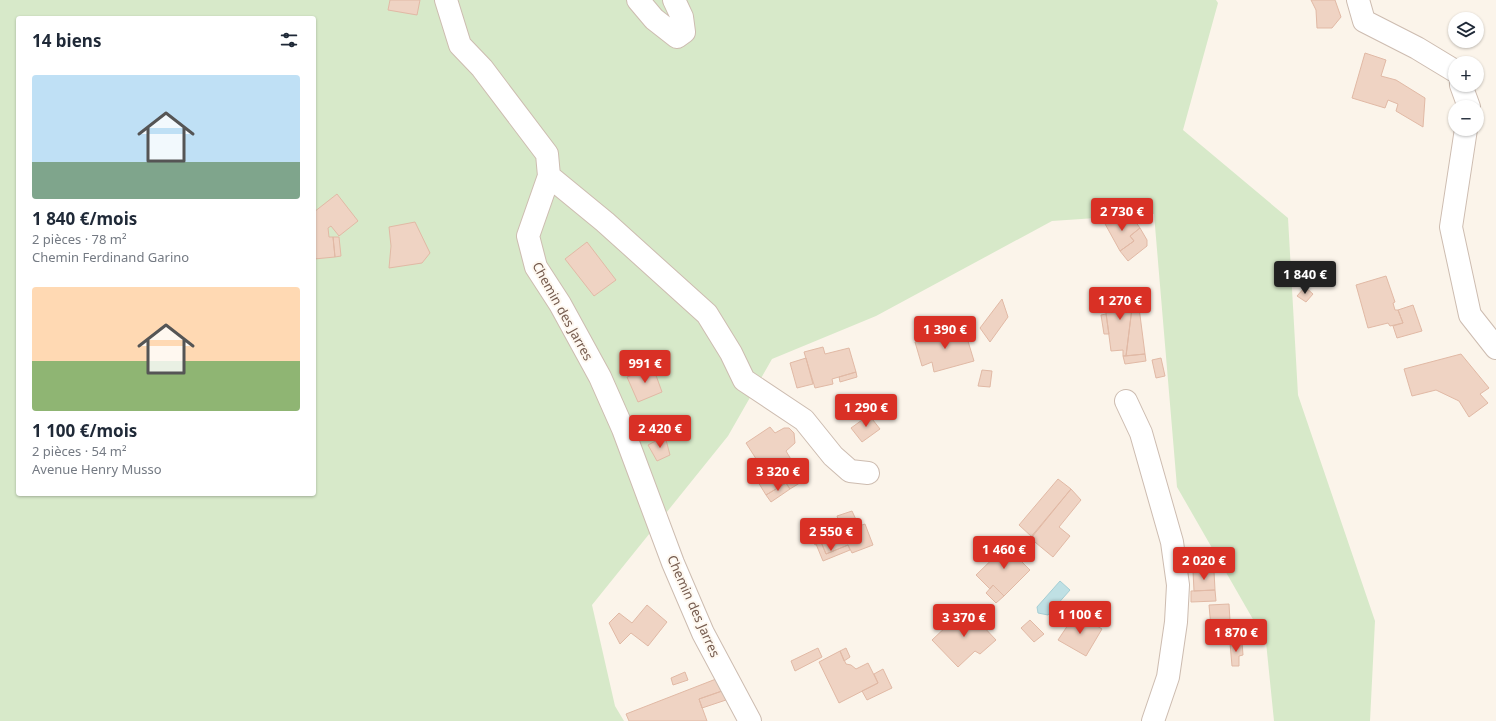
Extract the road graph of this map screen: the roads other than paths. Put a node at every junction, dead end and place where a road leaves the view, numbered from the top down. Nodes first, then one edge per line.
1 (446, 0) edge
2 (638, 0) edge
3 (674, 0) edge
4 (1358, 0) edge
5 (1448, 67) edge
6 (1465, 136) edge
7 (549, 176) junction
8 (1496, 348) edge
9 (1126, 401) dead end
10 (868, 473) dead end
11 (750, 721) edge
12 (1153, 721) edge

1 - 7 street, Chemin des Jarres
2 - 3 street
4 - 5 street
6 - 8 street
7 - 10 street
7 - 11 street, Chemin des Jarres
9 - 12 street

